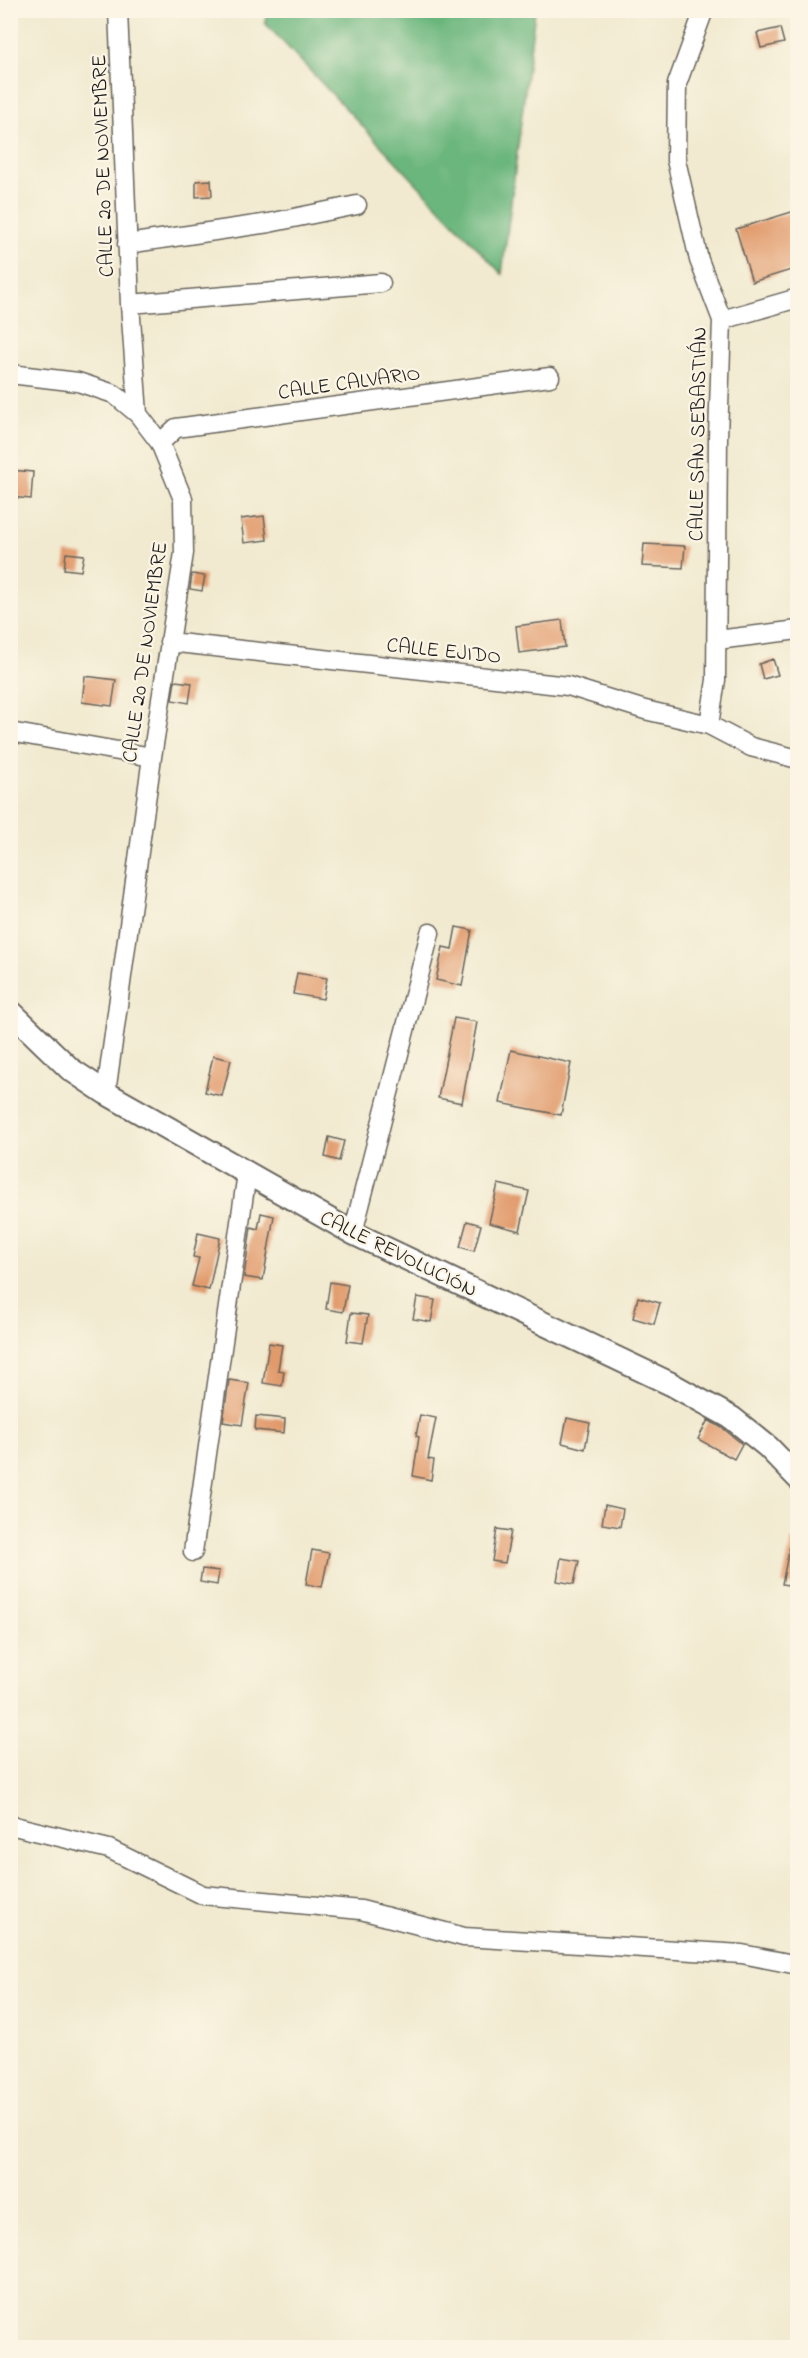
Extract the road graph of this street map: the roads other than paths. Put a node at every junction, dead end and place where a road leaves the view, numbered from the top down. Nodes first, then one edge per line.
1 (118, 10) edge
2 (704, 10) edge
3 (357, 205) dead end
4 (127, 244) junction
5 (381, 283) dead end
6 (798, 298) edge
7 (130, 304) junction
8 (722, 320) junction
9 (10, 374) edge
10 (550, 377) dead end
11 (138, 414) junction
12 (160, 443) junction
13 (798, 630) edge
14 (717, 640) junction
15 (169, 642) junction
16 (709, 725) junction
17 (10, 732) edge
18 (152, 757) junction
19 (798, 759) edge
20 (430, 933) dead end
21 (12, 1018) edge
22 (106, 1093) junction
23 (247, 1173) junction
24 (353, 1233) junction
25 (798, 1478) edge
26 (193, 1552) dead end
27 (10, 1825) edge
28 (798, 1965) edge

1 - 4 street, CALLE 20 DE NOVIEMBRE
2 - 8 street, CALLE SAN SEBASTIÁN
3 - 4 street
4 - 7 street, CALLE 20 DE NOVIEMBRE
5 - 7 street
6 - 8 street
7 - 11 street, CALLE 20 DE NOVIEMBRE
8 - 14 street, CALLE SAN SEBASTIÁN
9 - 11 street
10 - 12 street, CALLE CALVARIO
11 - 12 street, CALLE 20 DE NOVIEMBRE
12 - 15 street, CALLE 20 DE NOVIEMBRE
13 - 14 street
14 - 16 street, CALLE SAN SEBASTIÁN
15 - 16 street, CALLE EJIDO
15 - 18 street, CALLE 20 DE NOVIEMBRE
16 - 19 street, CALLE EJIDO
17 - 18 street
18 - 22 street, CALLE 20 DE NOVIEMBRE
20 - 24 street
21 - 22 street, CALLE REVOLUCIÓN
22 - 23 street, CALLE REVOLUCIÓN
23 - 24 street, CALLE REVOLUCIÓN
23 - 26 street
24 - 25 street, CALLE REVOLUCIÓN
27 - 28 street

